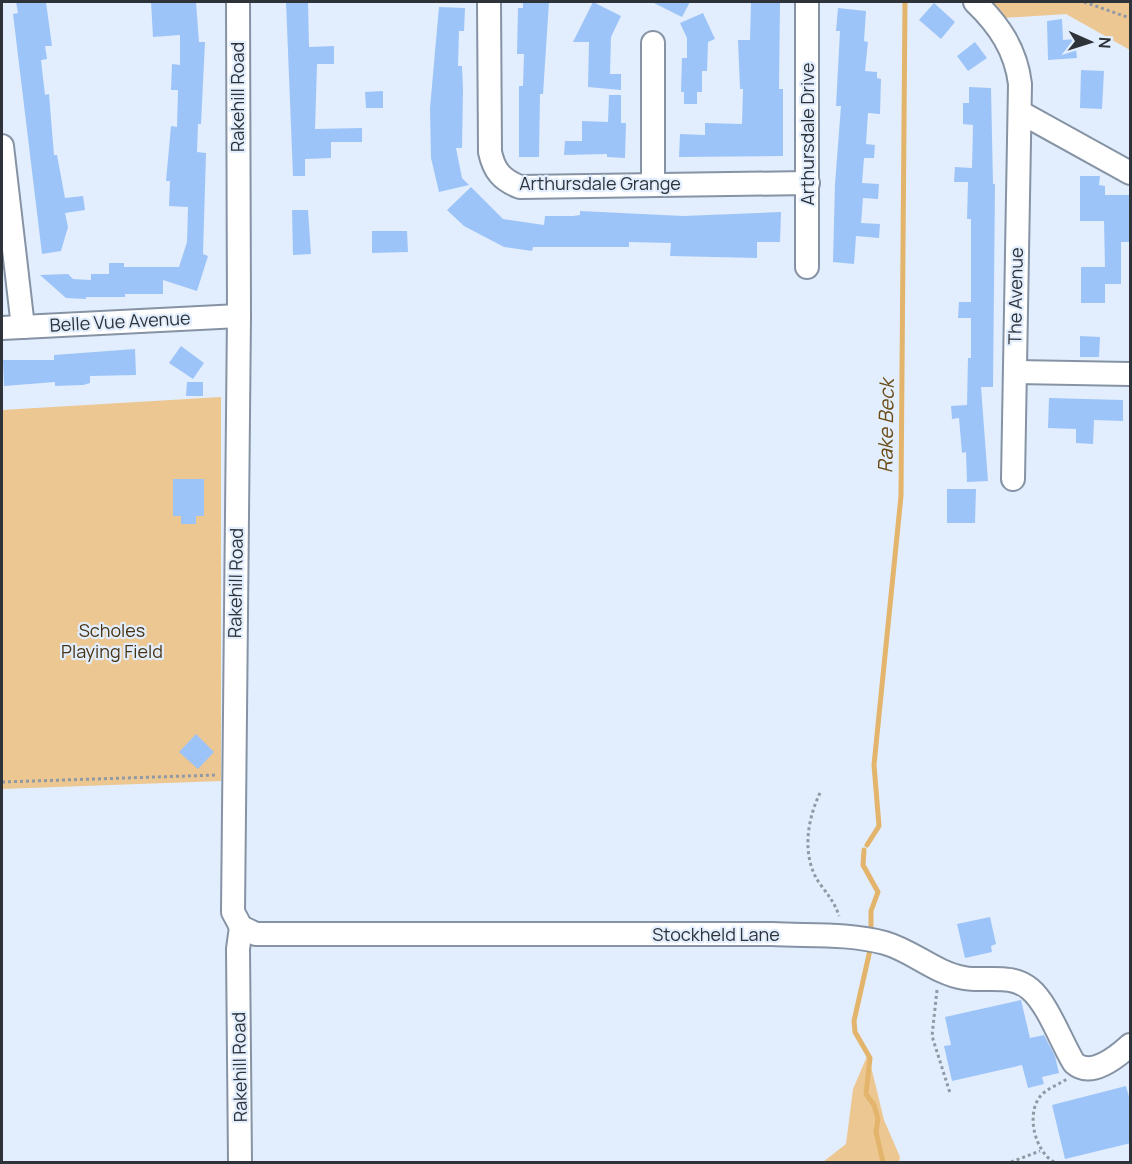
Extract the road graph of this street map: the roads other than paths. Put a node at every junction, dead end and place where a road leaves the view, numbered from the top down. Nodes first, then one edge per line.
1 (238, 2) edge
2 (489, 2) edge
3 (807, 2) edge
4 (975, 2) edge
5 (653, 43) dead end
6 (1020, 112) junction
7 (2, 146) edge
8 (1131, 173) edge
9 (808, 183) junction
10 (652, 185) junction
11 (807, 267) dead end
12 (239, 316) junction
13 (12, 328) edge
14 (1015, 372) junction
15 (1131, 374) edge
16 (1013, 479) dead end
17 (241, 927) junction
18 (1131, 1045) edge
19 (240, 1162) edge

1 - 12 street, Rakehill Road
2 - 10 street, Arthursdale Grange
3 - 9 street, Arthursdale Drive
4 - 6 street, The Avenue
5 - 10 street
6 - 8 street
6 - 14 street, The Avenue
7 - 13 street
9 - 10 street, Arthursdale Grange
9 - 11 street, Arthursdale Drive
12 - 13 street, Belle Vue Avenue
12 - 17 street, Rakehill Road
14 - 15 street
14 - 16 street, The Avenue
17 - 18 street, Stockheld Lane
17 - 19 street, Rakehill Road

